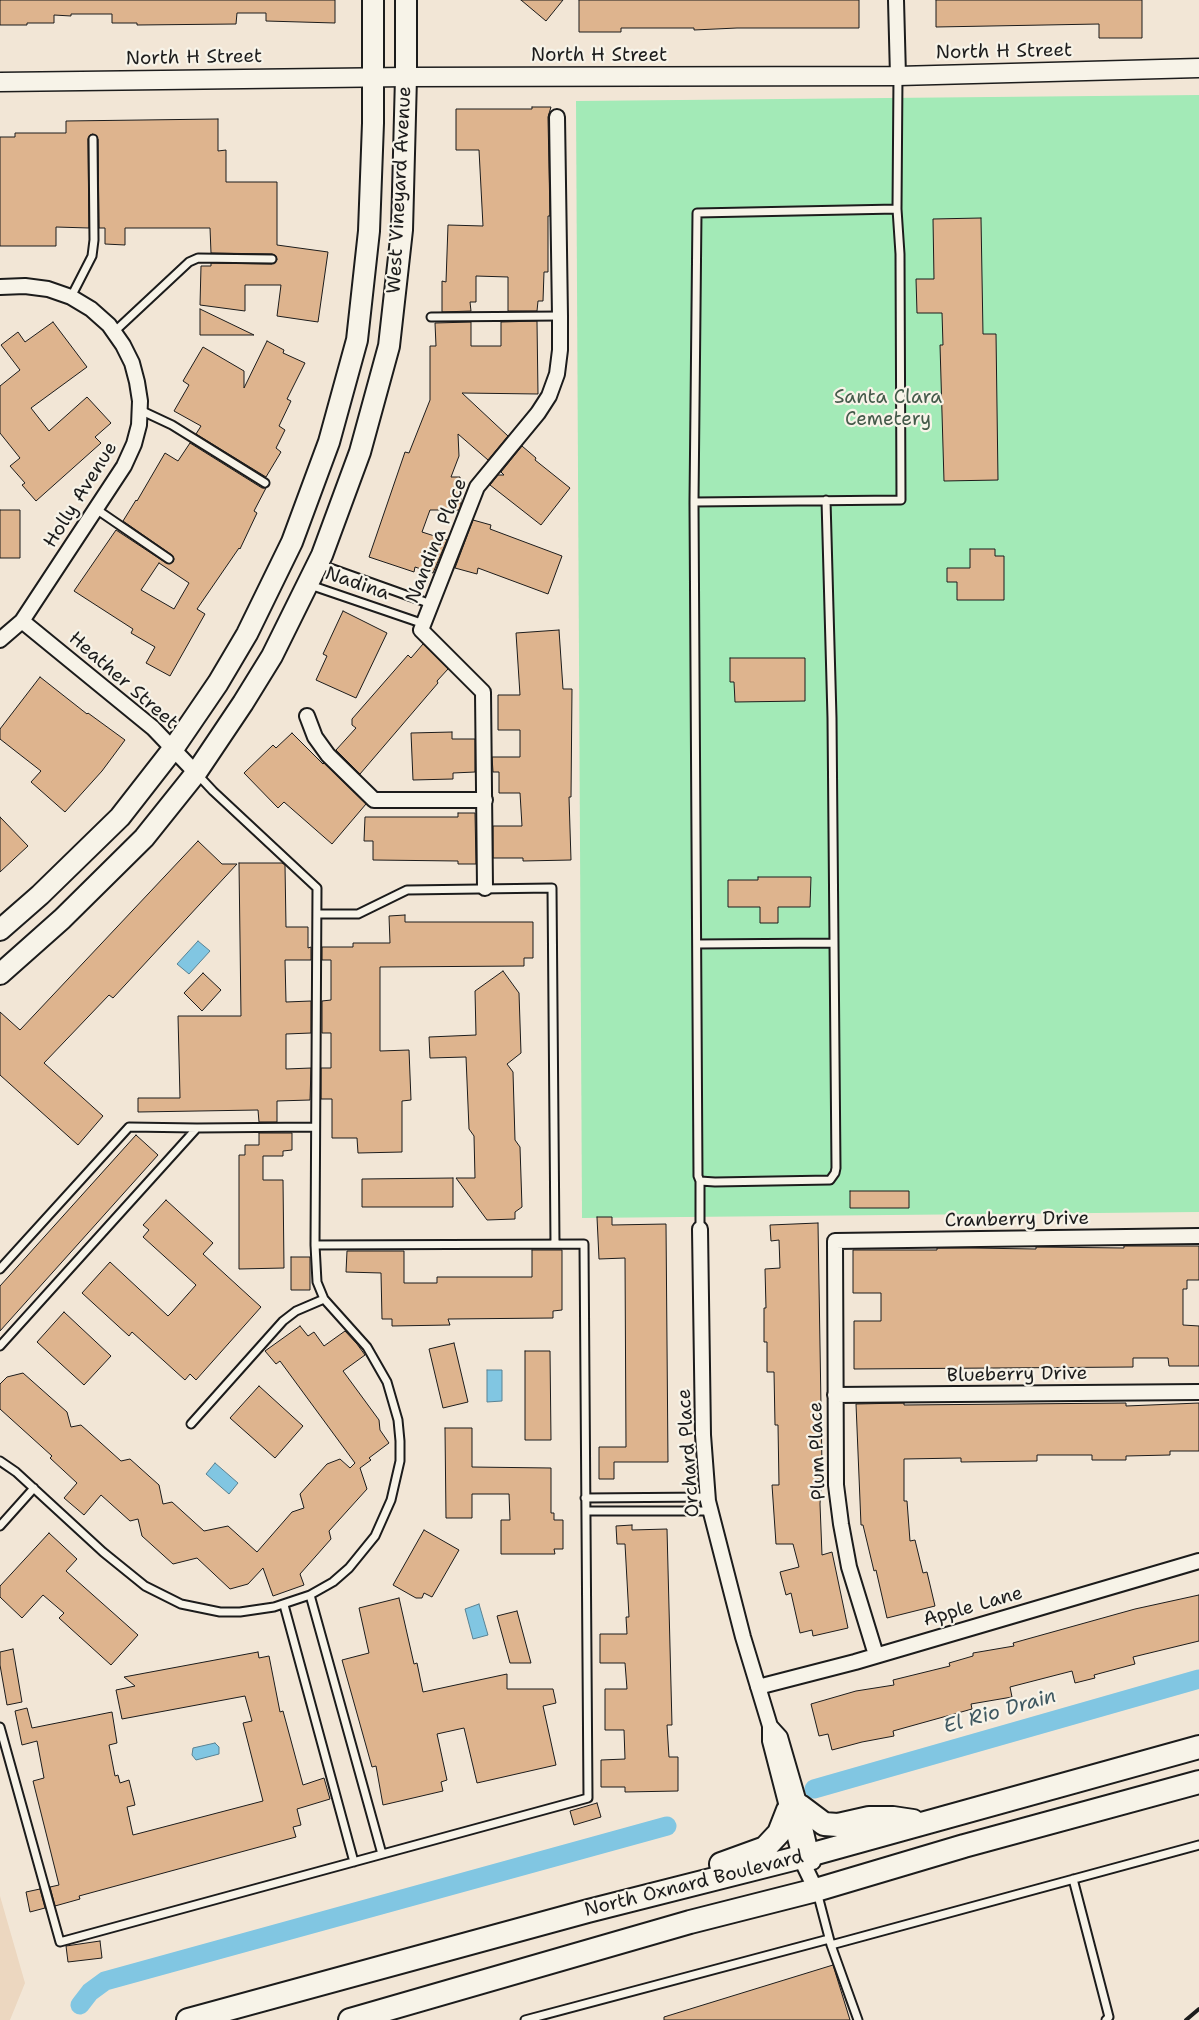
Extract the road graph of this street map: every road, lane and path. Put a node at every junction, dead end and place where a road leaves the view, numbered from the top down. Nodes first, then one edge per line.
1 (373, 0) edge
2 (406, 0) edge
3 (896, 0) edge
4 (1199, 68) edge
5 (898, 76) junction
6 (374, 77) junction
7 (406, 77) junction
8 (0, 82) edge
9 (557, 117) dead end
10 (93, 139) dead end
11 (897, 209) junction
12 (272, 259) dead end
13 (0, 287) edge
14 (71, 297) junction
15 (560, 316) junction
16 (431, 317) dead end
17 (114, 332) junction
18 (139, 410) junction
19 (265, 483) dead end
20 (826, 500) junction
21 (694, 502) junction
22 (96, 509) junction
23 (169, 559) dead end
24 (318, 564) junction
25 (307, 584) junction
26 (431, 604) junction
27 (22, 621) junction
28 (424, 624) junction
29 (0, 640) edge
30 (306, 716) dead end
31 (173, 749) junction
32 (196, 773) junction
33 (485, 800) junction
34 (485, 888) junction
35 (317, 914) junction
36 (0, 930) edge
37 (834, 943) junction
38 (697, 944) junction
39 (0, 974) edge
40 (316, 1127) junction
41 (198, 1128) junction
42 (700, 1180) junction
43 (700, 1230) joint
44 (1199, 1236) edge
45 (835, 1241) joint
46 (555, 1244) junction
47 (315, 1245) junction
48 (0, 1269) edge
49 (324, 1299) junction
50 (0, 1346) edge
51 (1199, 1392) edge
52 (835, 1395) junction
53 (191, 1424) dead end
54 (0, 1461) edge
55 (34, 1488) junction
56 (708, 1497) junction
57 (586, 1498) junction
58 (586, 1511) junction
59 (710, 1511) junction
60 (0, 1526) edge
61 (1199, 1561) edge
62 (310, 1595) junction
63 (284, 1605) junction
64 (876, 1655) junction
65 (758, 1688) junction
66 (0, 1727) edge
67 (1199, 1747) edge
68 (1199, 1782) edge
69 (794, 1808) junction
70 (926, 1823) junction
71 (1199, 1845) edge
72 (382, 1854) junction
73 (806, 1855) junction
74 (354, 1862) junction
75 (1073, 1880) junction
76 (816, 1890) junction
77 (588, 1911) junction
78 (830, 1942) junction
79 (188, 2020) edge
80 (350, 2020) edge
81 (525, 2020) edge
82 (858, 2020) edge
83 (1106, 2020) edge

1 - 6 main road, West Vineyard Avenue
2 - 7 main road, West Vineyard Avenue
3 - 5 street
4 - 5 street, North H Street
5 - 7 street, North H Street
5 - 11 lane
6 - 7 street, North H Street
6 - 8 street, North H Street
6 - 31 main road, West Vineyard Avenue
7 - 24 main road, West Vineyard Avenue
9 - 15 street, Nandina Place
10 - 14 lane
11 - 20 lane
11 - 21 lane
12 - 17 lane
13 - 14 street, Holly Avenue
14 - 17 street, Holly Avenue
15 - 16 lane
15 - 26 street, Nandina Place
17 - 18 street, Holly Avenue
18 - 19 lane
18 - 22 street, Holly Avenue
20 - 21 lane
20 - 37 lane
21 - 38 lane
22 - 23 lane
22 - 27 street, Holly Avenue
24 - 25 main road, West Vineyard Avenue
24 - 26 lane, Nadina
25 - 28 lane, Nadina
25 - 32 main road, West Vineyard Avenue
26 - 28 street, Nandina Place
27 - 29 street, Holly Avenue
27 - 31 street, Heather Street
28 - 33 street, Nandina Place
30 - 33 street
31 - 32 street, Heather Street
31 - 36 main road, West Vineyard Avenue
32 - 35 lane
32 - 39 main road, West Vineyard Avenue
33 - 34 street, Nandina Place
34 - 35 lane
34 - 46 lane
35 - 40 lane
37 - 38 lane
37 - 42 lane
38 - 42 lane
40 - 41 lane
40 - 47 lane
41 - 48 lane
41 - 50 lane
42 - 43 lane
43 - 56 street, Orchard Place
44 - 45 street, Cranberry Drive
45 - 52 street, Plum Place
46 - 47 lane
46 - 57 lane
47 - 49 lane
49 - 53 lane
49 - 62 lane
51 - 52 street, Blueberry Drive
52 - 64 street, Plum Place
54 - 55 lane
55 - 60 lane
55 - 63 lane
56 - 57 lane
56 - 59 street, Orchard Place
57 - 58 lane
58 - 59 lane
58 - 72 lane
59 - 65 street, Orchard Place
61 - 64 street, Apple Lane
62 - 63 lane
62 - 72 lane
63 - 74 lane
64 - 65 street, Apple Lane
65 - 69 street, Orchard Place
66 - 74 lane
67 - 70 main road, North Oxnard Boulevard
68 - 76 main road, North Oxnard Boulevard
69 - 70 main road
69 - 73 street, Orchard Place
69 - 77 main road
70 - 73 main road, North Oxnard Boulevard
71 - 75 lane
72 - 74 lane
73 - 76 street, Orchard Place
73 - 77 main road, North Oxnard Boulevard
75 - 78 lane
75 - 83 lane
76 - 78 lane
76 - 80 main road, North Oxnard Boulevard
77 - 79 main road, North Oxnard Boulevard
78 - 81 lane
78 - 82 lane

